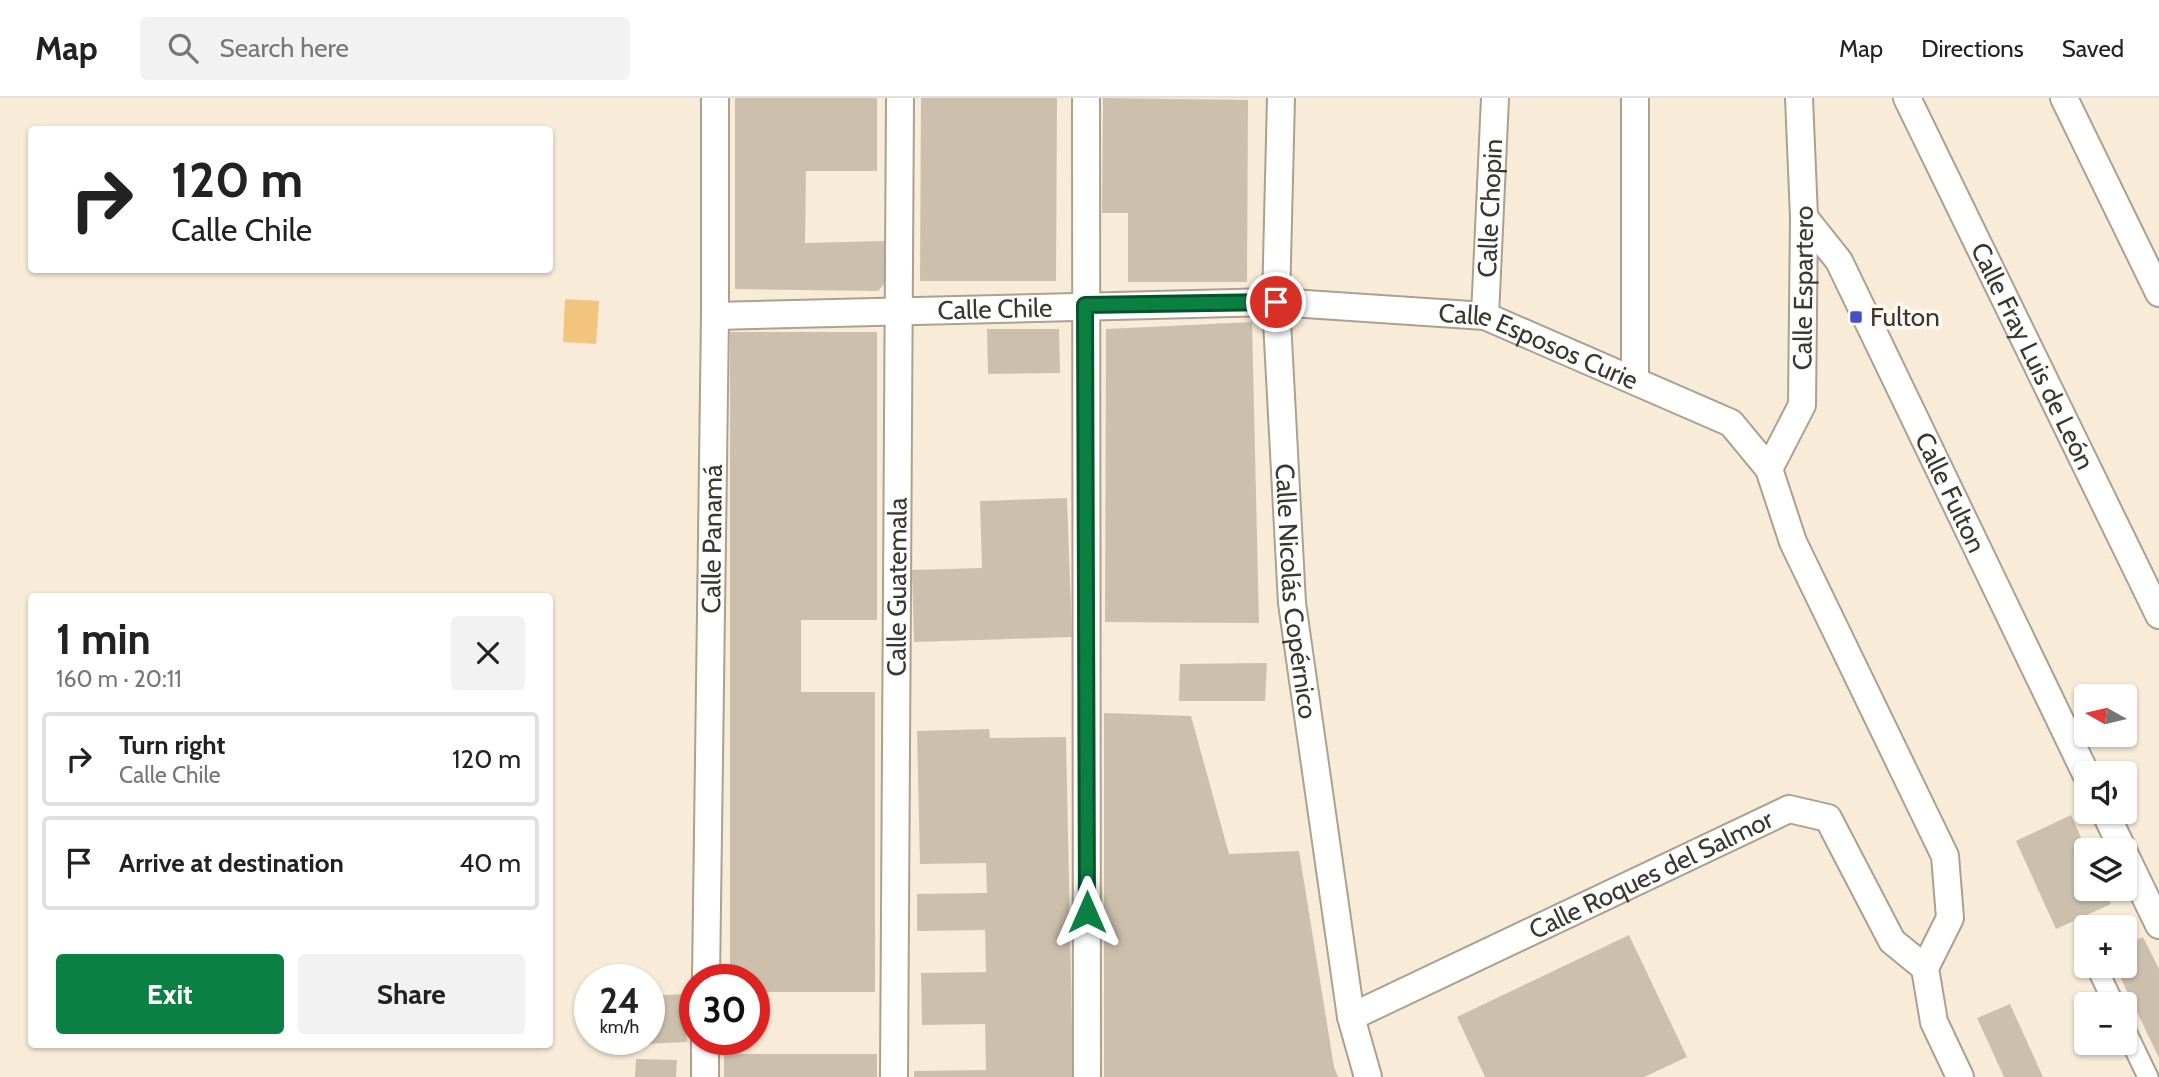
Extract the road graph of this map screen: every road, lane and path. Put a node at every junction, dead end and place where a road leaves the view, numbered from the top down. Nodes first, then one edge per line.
1 (716, 98) edge
2 (900, 98) edge
3 (1086, 98) edge
4 (1281, 98) edge
5 (1495, 98) edge
6 (1635, 98) edge
7 (1799, 98) edge
8 (1907, 98) edge
9 (2064, 98) edge
10 (1804, 217) junction
11 (2159, 293) edge
12 (1276, 302) junction
13 (1085, 305) junction
14 (899, 311) junction
15 (715, 316) junction
16 (1485, 317) junction
17 (1635, 380) junction
18 (1769, 469) junction
19 (2159, 615) edge
20 (2080, 761) edge
21 (2137, 879) edge
22 (2159, 925) edge
23 (706, 964) edge
24 (1925, 968) junction
25 (1351, 1017) junction
26 (2137, 1054) edge
27 (705, 1055) edge
28 (705, 1077) edge
29 (894, 1077) edge
30 (1087, 1077) edge
31 (1368, 1077) edge
32 (1960, 1077) edge
33 (2148, 1077) edge

1 - 15 street, Calle Panamá
2 - 14 street, Calle Guatemala
3 - 13 street
4 - 12 street, Calle Nicolás Copérnico
5 - 16 street, Calle Chopin
6 - 17 street
7 - 10 street, Calle Espartero
8 - 19 street, Calle Fray Luis de León
9 - 11 street
10 - 18 street, Calle Espartero
10 - 20 street, Calle Fulton
12 - 13 street, Calle Chile
12 - 16 street, Calle Esposos Curie
12 - 25 street, Calle Nicolás Copérnico
13 - 14 street, Calle Chile
13 - 30 street
14 - 15 street, Calle Chile
14 - 29 street, Calle Guatemala
15 - 23 street, Calle Panamá
16 - 17 street, Calle Esposos Curie
17 - 18 street, Calle Esposos Curie
18 - 24 street
21 - 22 street
24 - 25 street, Calle Roques del Salmor
24 - 32 street
25 - 31 street, Calle Nicolás Copérnico
26 - 33 street
27 - 28 street

